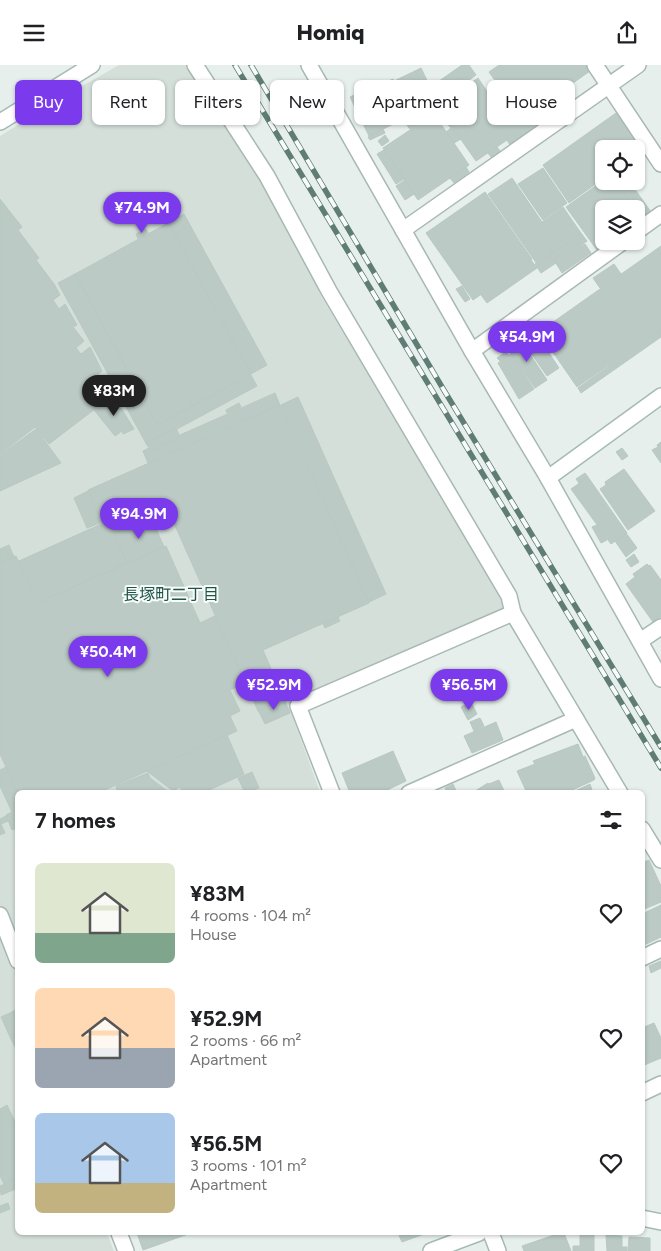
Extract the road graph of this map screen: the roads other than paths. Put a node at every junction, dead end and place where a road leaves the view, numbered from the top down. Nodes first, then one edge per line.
1 (92, 65) edge
2 (195, 65) edge
3 (309, 65) edge
4 (595, 65) edge
5 (638, 65) edge
6 (609, 86) junction
7 (0, 121) edge
8 (661, 164) edge
9 (661, 214) edge
10 (645, 226) edge
11 (404, 230) junction
12 (612, 250) edge
13 (472, 351) junction
14 (661, 397) edge
15 (548, 478) junction
16 (513, 613) junction
17 (661, 627) edge
18 (640, 641) junction
19 (661, 679) edge
20 (576, 719) junction
21 (331, 790) edge
22 (416, 790) edge
23 (618, 790) edge
24 (645, 836) edge
25 (661, 860) edge
26 (0, 915) edge
27 (661, 949) edge
28 (15, 953) edge
29 (645, 957) edge
30 (661, 1084) edge
31 (645, 1092) edge
32 (645, 1219) edge
33 (661, 1222) edge
34 (120, 1235) edge
35 (474, 1235) edge
36 (492, 1235) edge
37 (126, 1251) edge
38 (431, 1251) edge
39 (498, 1251) edge

1 - 7 street
2 - 16 street
3 - 11 street
4 - 6 street
5 - 6 street
6 - 8 street
6 - 11 street
9 - 10 street
11 - 13 street
12 - 13 street
13 - 15 street
14 - 15 street
15 - 18 street
16 - 20 street
16 - 21 street
17 - 18 street
18 - 19 street
20 - 22 street
20 - 23 street
24 - 25 street
26 - 28 street
27 - 29 street
30 - 31 street
32 - 33 street
34 - 37 street
35 - 38 street
36 - 39 street

